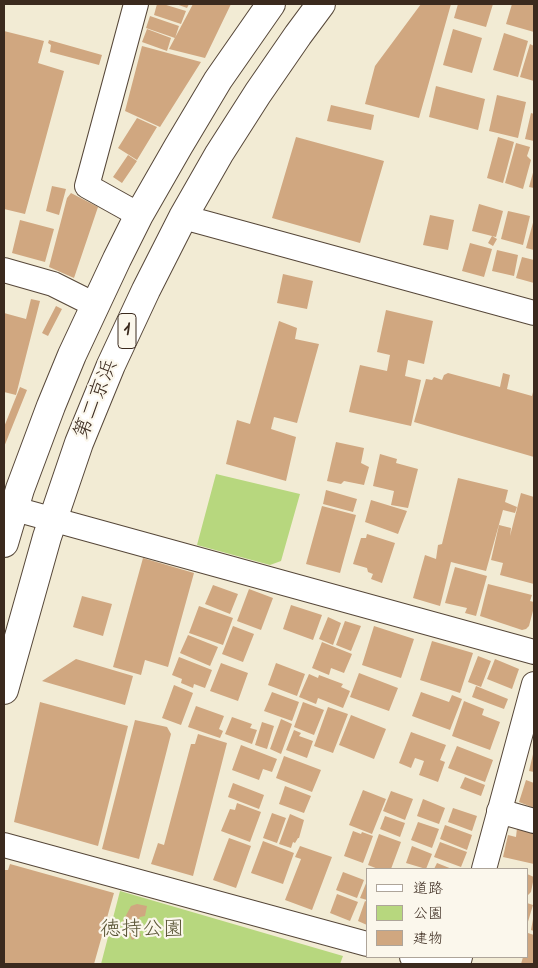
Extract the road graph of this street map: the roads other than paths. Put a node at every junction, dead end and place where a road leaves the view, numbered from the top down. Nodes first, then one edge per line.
1 (136, 4) edge
2 (271, 4) edge
3 (321, 4) edge
4 (139, 215) junction
5 (184, 217) junction
6 (4, 270) edge
7 (95, 305) junction
8 (534, 313) edge
9 (9, 508) edge
10 (52, 520) junction
11 (4, 542) edge
12 (534, 652) edge
13 (534, 684) edge
14 (4, 690) edge
15 (500, 811) junction
16 (534, 821) edge
17 (4, 844) edge
18 (484, 868) edge
19 (366, 944) edge
20 (416, 958) edge
21 (439, 964) edge

1 - 4 street
2 - 4 highway, 第二京浜 / 1
3 - 5 highway, 第二京浜 / 1
4 - 7 highway, 第二京浜 / 1
5 - 8 street
5 - 10 highway, 第二京浜 / 1
6 - 7 street
7 - 9 highway, 第二京浜 / 1
9 - 10 street
9 - 11 highway, 第二京浜 / 1
10 - 12 street
10 - 14 highway, 第二京浜 / 1
13 - 15 street
15 - 16 street
15 - 18 street
17 - 19 street
20 - 21 street

